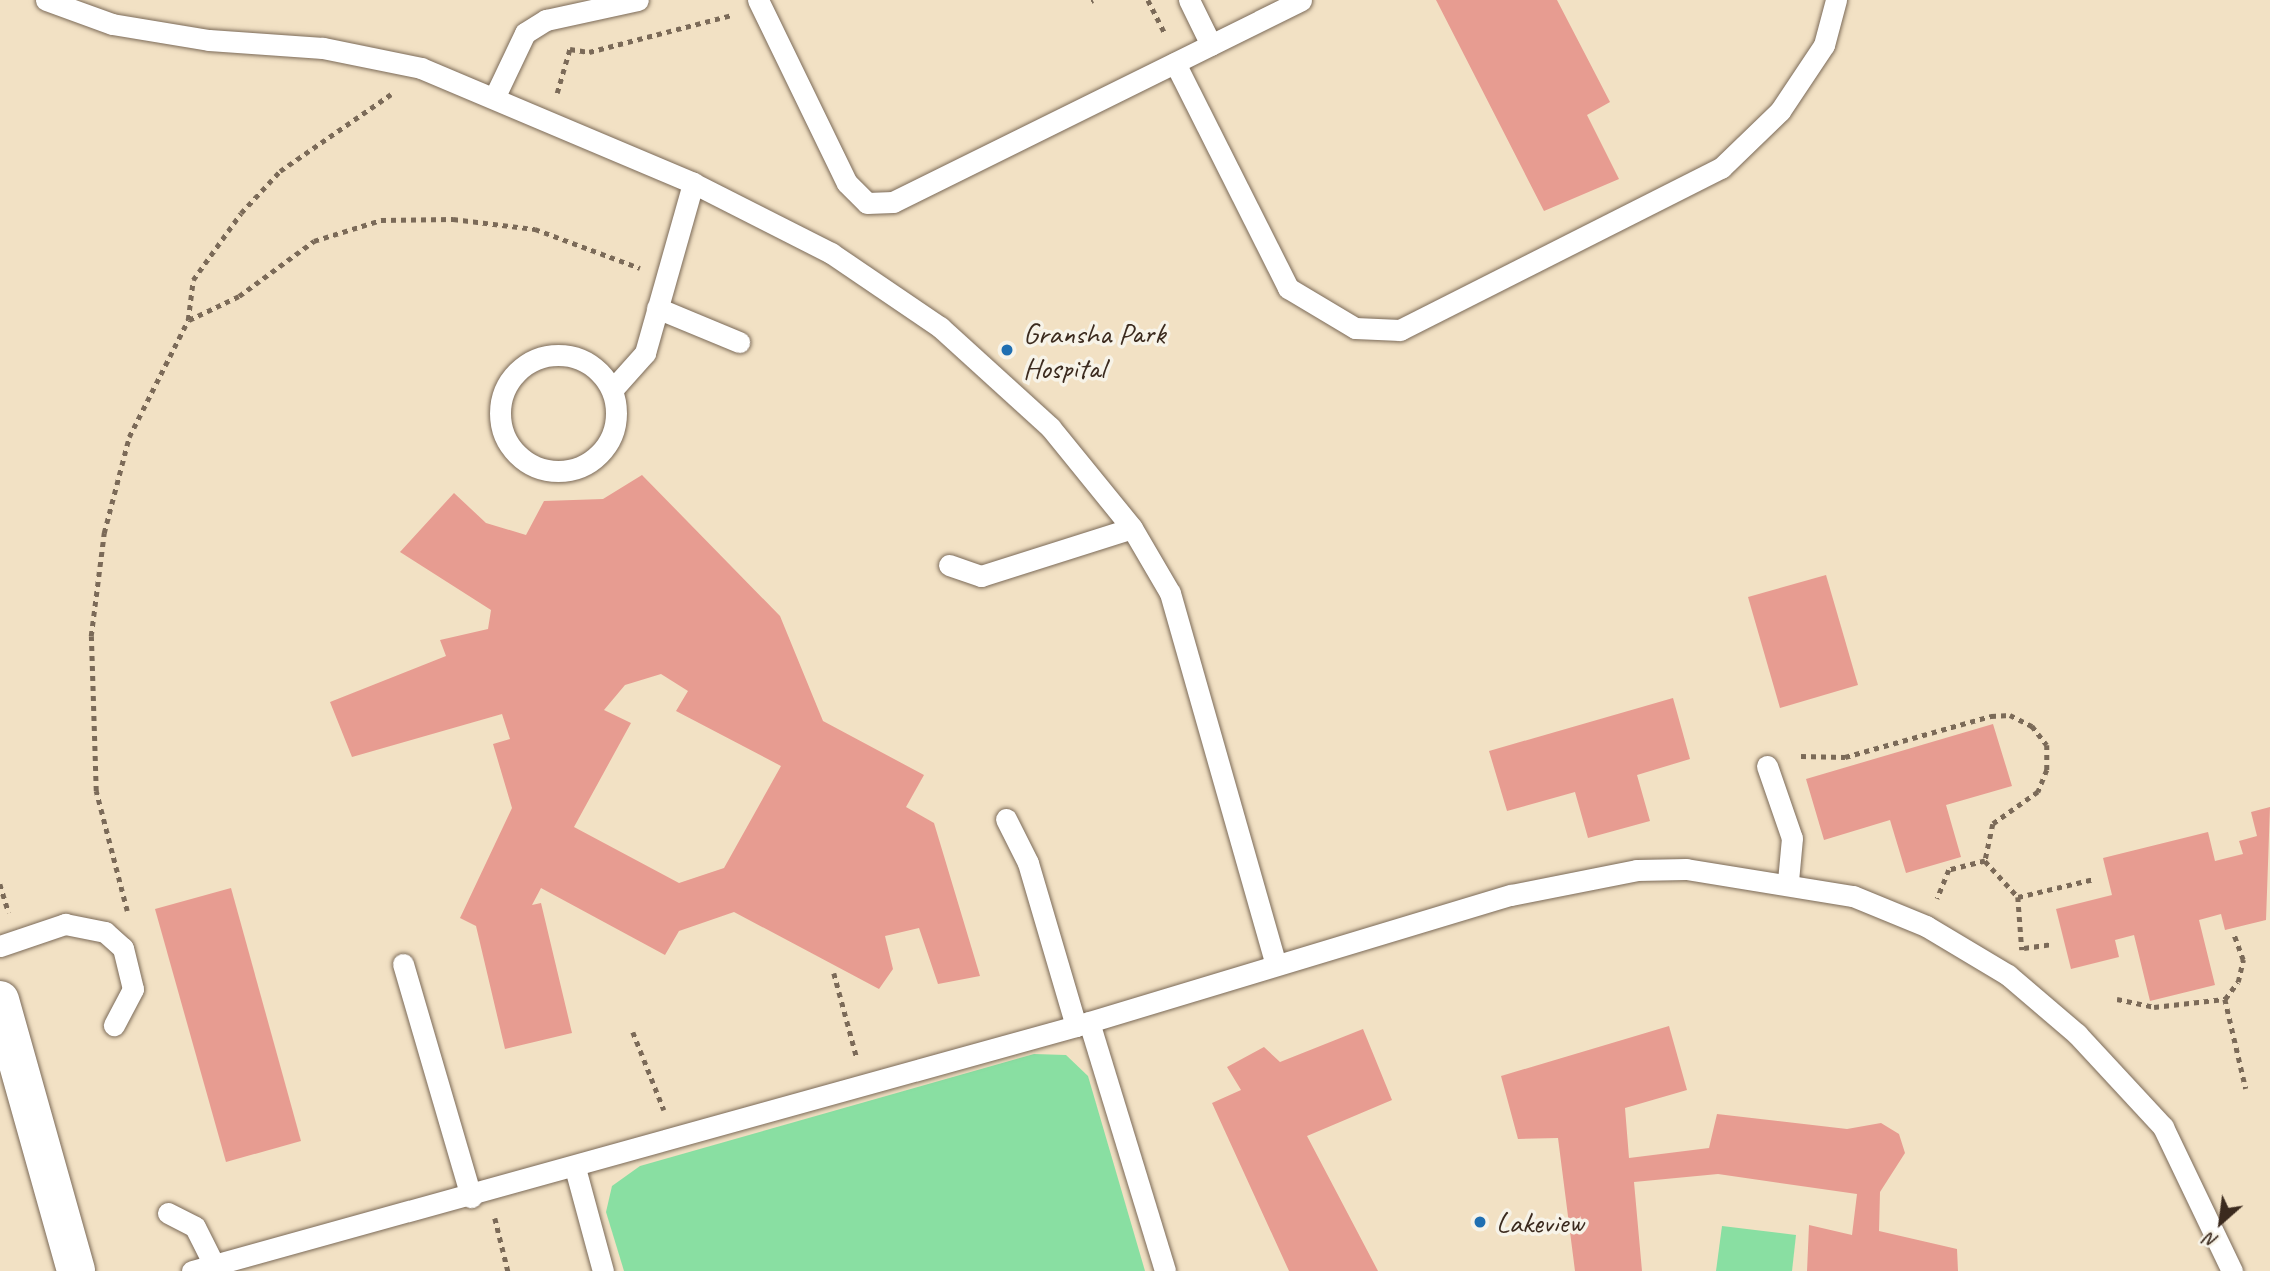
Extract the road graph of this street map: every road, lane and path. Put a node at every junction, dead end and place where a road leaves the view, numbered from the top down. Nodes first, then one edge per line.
1 (46, 0) edge
2 (638, 0) edge
3 (759, 0) edge
4 (1148, 0) edge
5 (1189, 0) edge
6 (1301, 0) edge
7 (1836, 0) edge
8 (568, 8) edge
9 (1165, 33) dead end
10 (1211, 45) junction
11 (570, 49) junction
12 (1175, 63) junction
13 (421, 68) junction
14 (495, 96) junction
15 (547, 118) junction
16 (693, 183) junction
17 (663, 277) junction
18 (657, 308) junction
19 (188, 320) junction
20 (738, 342) dead end
21 (612, 390) junction
22 (1132, 528) junction
23 (949, 565) dead end
24 (1801, 756) dead end
25 (1767, 766) dead end
26 (1006, 819) dead end
27 (1985, 861) junction
28 (2094, 879) dead end
29 (1788, 881) junction
30 (2018, 897) junction
31 (1926, 926) junction
32 (2233, 933) dead end
33 (2052, 944) dead end
34 (0, 946) edge
35 (123, 948) junction
36 (2024, 948) junction
37 (403, 964) dead end
38 (1276, 964) junction
39 (834, 973) dead end
40 (2008, 975) junction
41 (2116, 999) dead end
42 (2225, 999) junction
43 (0, 1000) edge
44 (1082, 1024) junction
45 (114, 1025) dead end
46 (633, 1032) dead end
47 (865, 1086) junction
48 (2246, 1089) dead end
49 (676, 1140) junction
50 (575, 1168) junction
51 (480, 1195) junction
52 (168, 1213) dead end
53 (216, 1268) edge
54 (76, 1271) edge
55 (192, 1271) edge
56 (508, 1271) edge
57 (603, 1271) edge
58 (1165, 1271) edge
59 (2232, 1271) edge

1 - 13 lane
2 - 8 lane
3 - 11 path
3 - 12 lane
4 - 9 path
5 - 10 lane
6 - 10 lane
7 - 12 lane
8 - 11 path
8 - 14 lane
10 - 12 lane
11 - 15 path
13 - 14 lane
13 - 19 path
14 - 15 lane
15 - 16 lane
16 - 17 lane
16 - 22 lane
17 - 18 lane
17 - 19 path
18 - 20 lane
18 - 21 lane
19 - 35 path
21 - 21 lane
22 - 23 lane
22 - 38 lane
24 - 27 path
25 - 29 lane
26 - 44 lane
27 - 30 path
27 - 31 path
28 - 30 path
29 - 31 lane
29 - 38 lane
30 - 36 path
31 - 40 lane
32 - 42 path
33 - 36 path
34 - 35 lane
35 - 45 lane
36 - 40 path
37 - 51 lane
38 - 44 lane
39 - 47 path
40 - 59 lane
41 - 42 path
42 - 48 path
43 - 54 street
44 - 47 lane
44 - 58 lane
46 - 49 path
47 - 49 lane
49 - 50 lane
50 - 51 lane
50 - 57 lane
51 - 53 lane
51 - 56 path
52 - 53 lane
53 - 55 lane

